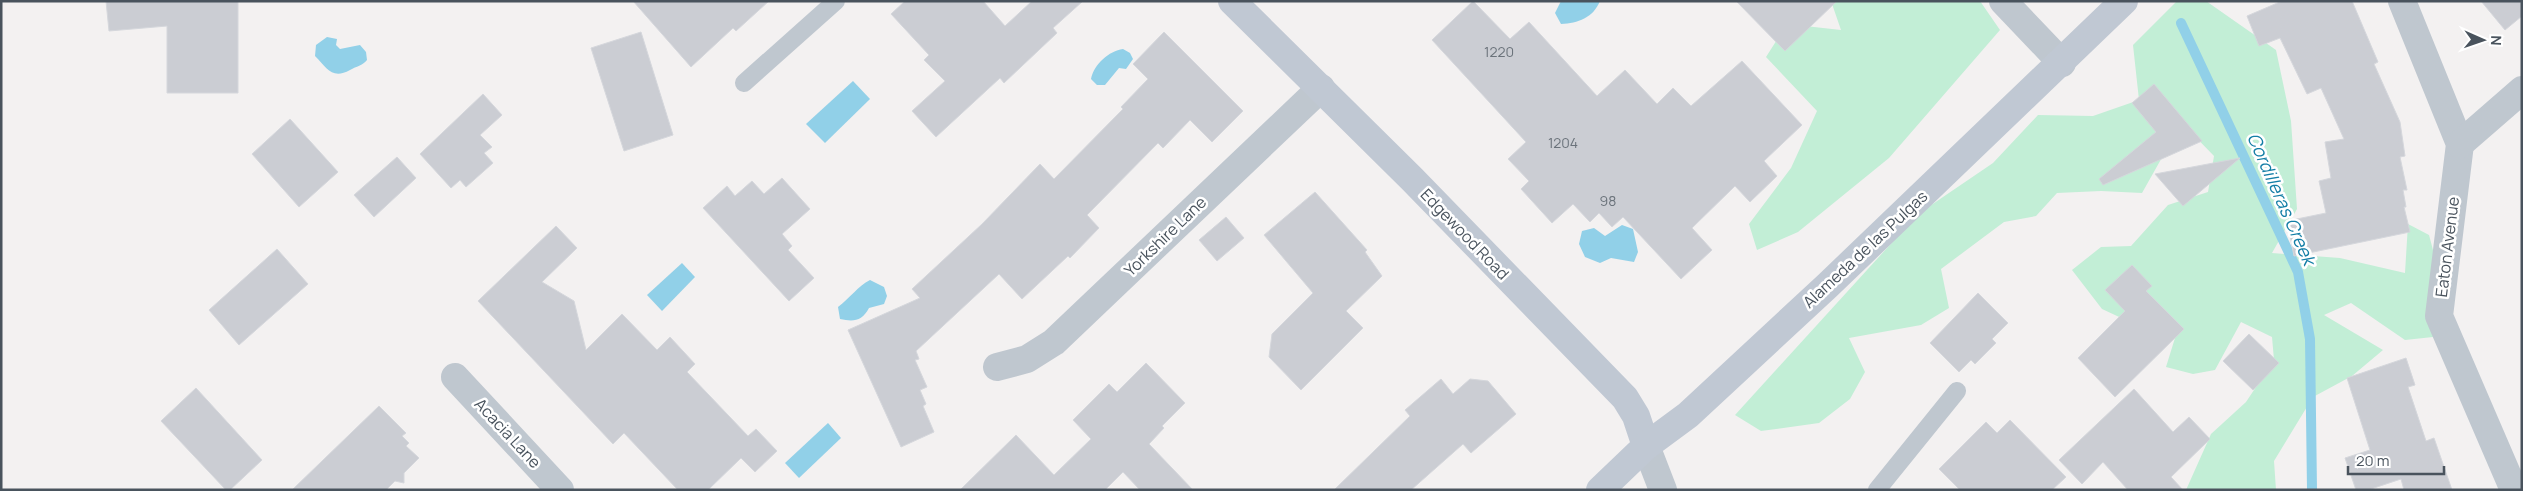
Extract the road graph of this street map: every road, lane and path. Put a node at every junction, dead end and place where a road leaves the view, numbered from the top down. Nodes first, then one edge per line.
1 (836, 1) edge
2 (1232, 1) edge
3 (2003, 1) edge
4 (2124, 1) edge
5 (2402, 1) edge
6 (2062, 63) junction
7 (744, 83) dead end
8 (1320, 88) junction
9 (2522, 90) edge
10 (2460, 144) junction
11 (998, 367) dead end
12 (455, 377) dead end
13 (1957, 391) dead end
14 (1646, 446) junction
15 (560, 490) edge
16 (1600, 490) edge
17 (1663, 490) edge
18 (1877, 490) edge
19 (2514, 490) edge

1 - 7 lane
2 - 8 main road, Edgewood Road
3 - 6 street
4 - 6 main road, Alameda de las Pulgas
5 - 10 street, Eaton Avenue
6 - 14 main road, Alameda de las Pulgas
8 - 11 street, Yorkshire Lane
8 - 14 main road, Edgewood Road
9 - 10 street
10 - 19 street, Eaton Avenue
12 - 15 street, Acacia Lane
13 - 18 lane
14 - 16 main road, Alameda de las Pulgas
14 - 17 street, Edgewood Road

